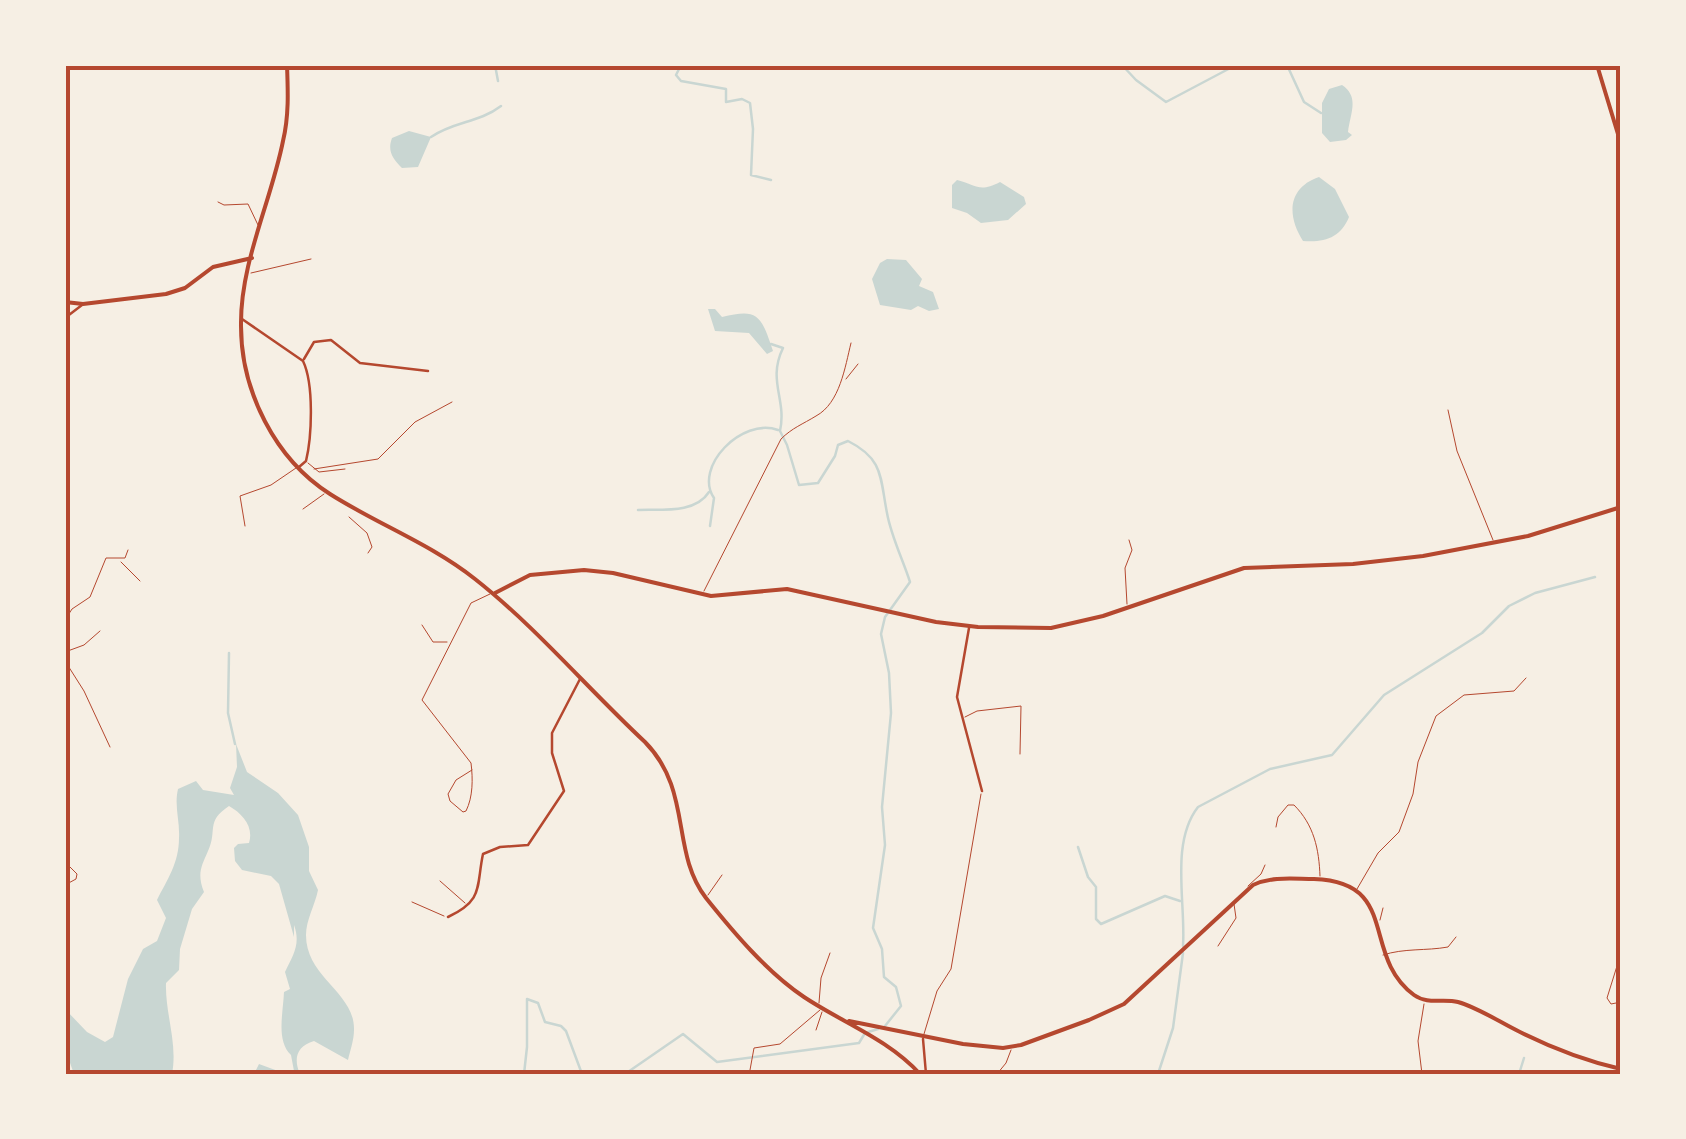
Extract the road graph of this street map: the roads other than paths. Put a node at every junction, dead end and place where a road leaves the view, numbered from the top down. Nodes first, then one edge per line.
1 (287, 65) edge
2 (1598, 66) edge
3 (1621, 144) edge
4 (218, 202) dead end
5 (260, 227) junction
6 (252, 258) junction
7 (311, 259) dead end
8 (248, 273) junction
9 (65, 302) edge
10 (84, 304) junction
11 (65, 318) edge
12 (241, 319) junction
13 (851, 342) dead end
14 (303, 360) junction
15 (858, 364) dead end
16 (428, 371) dead end
17 (843, 380) junction
18 (452, 402) dead end
19 (1448, 410) dead end
20 (306, 461) junction
21 (298, 466) junction
22 (314, 469) junction
23 (346, 469) dead end
24 (326, 492) junction
25 (1621, 507) edge
26 (303, 509) dead end
27 (349, 517) dead end
28 (245, 526) dead end
29 (370, 529) dead end
30 (367, 533) junction
31 (1129, 540) dead end
32 (1494, 543) junction
33 (128, 550) dead end
34 (368, 553) dead end
35 (118, 559) junction
36 (140, 581) dead end
37 (493, 594) junction
38 (703, 594) junction
39 (1127, 607) junction
40 (65, 620) edge
41 (422, 625) dead end
42 (969, 626) junction
43 (100, 631) dead end
44 (450, 642) junction
45 (65, 652) edge
46 (65, 661) edge
47 (1526, 678) dead end
48 (580, 679) junction
49 (962, 719) junction
50 (110, 747) dead end
51 (1020, 754) dead end
52 (472, 770) junction
53 (982, 791) joint
54 (1276, 827) dead end
55 (65, 862) edge
56 (1265, 865) dead end
57 (722, 874) dead end
58 (1320, 880) junction
59 (440, 881) dead end
60 (65, 884) edge
61 (1247, 889) junction
62 (1357, 890) junction
63 (706, 897) junction
64 (1233, 901) junction
65 (412, 902) dead end
66 (467, 905) junction
67 (1383, 908) dead end
68 (448, 916) joint
69 (1377, 922) junction
70 (1621, 934) edge
71 (1456, 937) dead end
72 (1218, 946) dead end
73 (830, 954) dead end
74 (1384, 955) junction
75 (1424, 1000) junction
76 (1621, 1002) edge
77 (821, 1007) junction
78 (844, 1021) junction
79 (816, 1030) dead end
80 (923, 1038) junction
81 (1012, 1047) junction
82 (1621, 1069) edge
83 (750, 1070) dead end
84 (923, 1074) edge
85 (997, 1074) edge
86 (1422, 1074) edge

1 - 5 main road
2 - 3 main road
4 - 5 lane
5 - 6 main road
6 - 8 main road
6 - 10 main road
7 - 8 lane
8 - 12 main road
9 - 10 main road
10 - 11 street
12 - 14 street
12 - 21 main road
13 - 17 lane
14 - 16 street
14 - 20 street
15 - 17 lane
17 - 38 lane
18 - 22 lane
19 - 32 lane
20 - 21 street
20 - 22 lane
21 - 24 main road
21 - 28 lane
22 - 23 lane
24 - 26 lane
24 - 37 main road
25 - 32 main road
27 - 30 lane
29 - 30 lane
30 - 34 lane
31 - 39 lane
32 - 39 main road
33 - 35 lane
35 - 36 lane
35 - 40 lane
37 - 38 main road
37 - 44 lane
37 - 48 main road
38 - 42 main road
39 - 42 main road
41 - 44 lane
42 - 49 street
43 - 45 lane
44 - 52 lane
46 - 50 lane
47 - 62 lane
48 - 63 main road
48 - 66 street
49 - 51 lane
49 - 53 street
52 - 52 lane
53 - 80 lane
54 - 58 lane
55 - 60 lane
56 - 61 lane
57 - 63 lane
58 - 61 main road
58 - 62 main road
59 - 66 lane
61 - 64 main road
62 - 69 main road
63 - 77 main road
64 - 72 lane
64 - 81 main road
65 - 68 lane
66 - 68 street
67 - 69 lane
69 - 74 main road
70 - 76 lane
71 - 74 lane
73 - 77 lane
74 - 75 main road
75 - 82 main road
75 - 86 lane
77 - 78 main road
77 - 79 lane
77 - 83 lane
78 - 80 main road
78 - 84 main road
80 - 81 main road
80 - 84 street
81 - 85 lane

